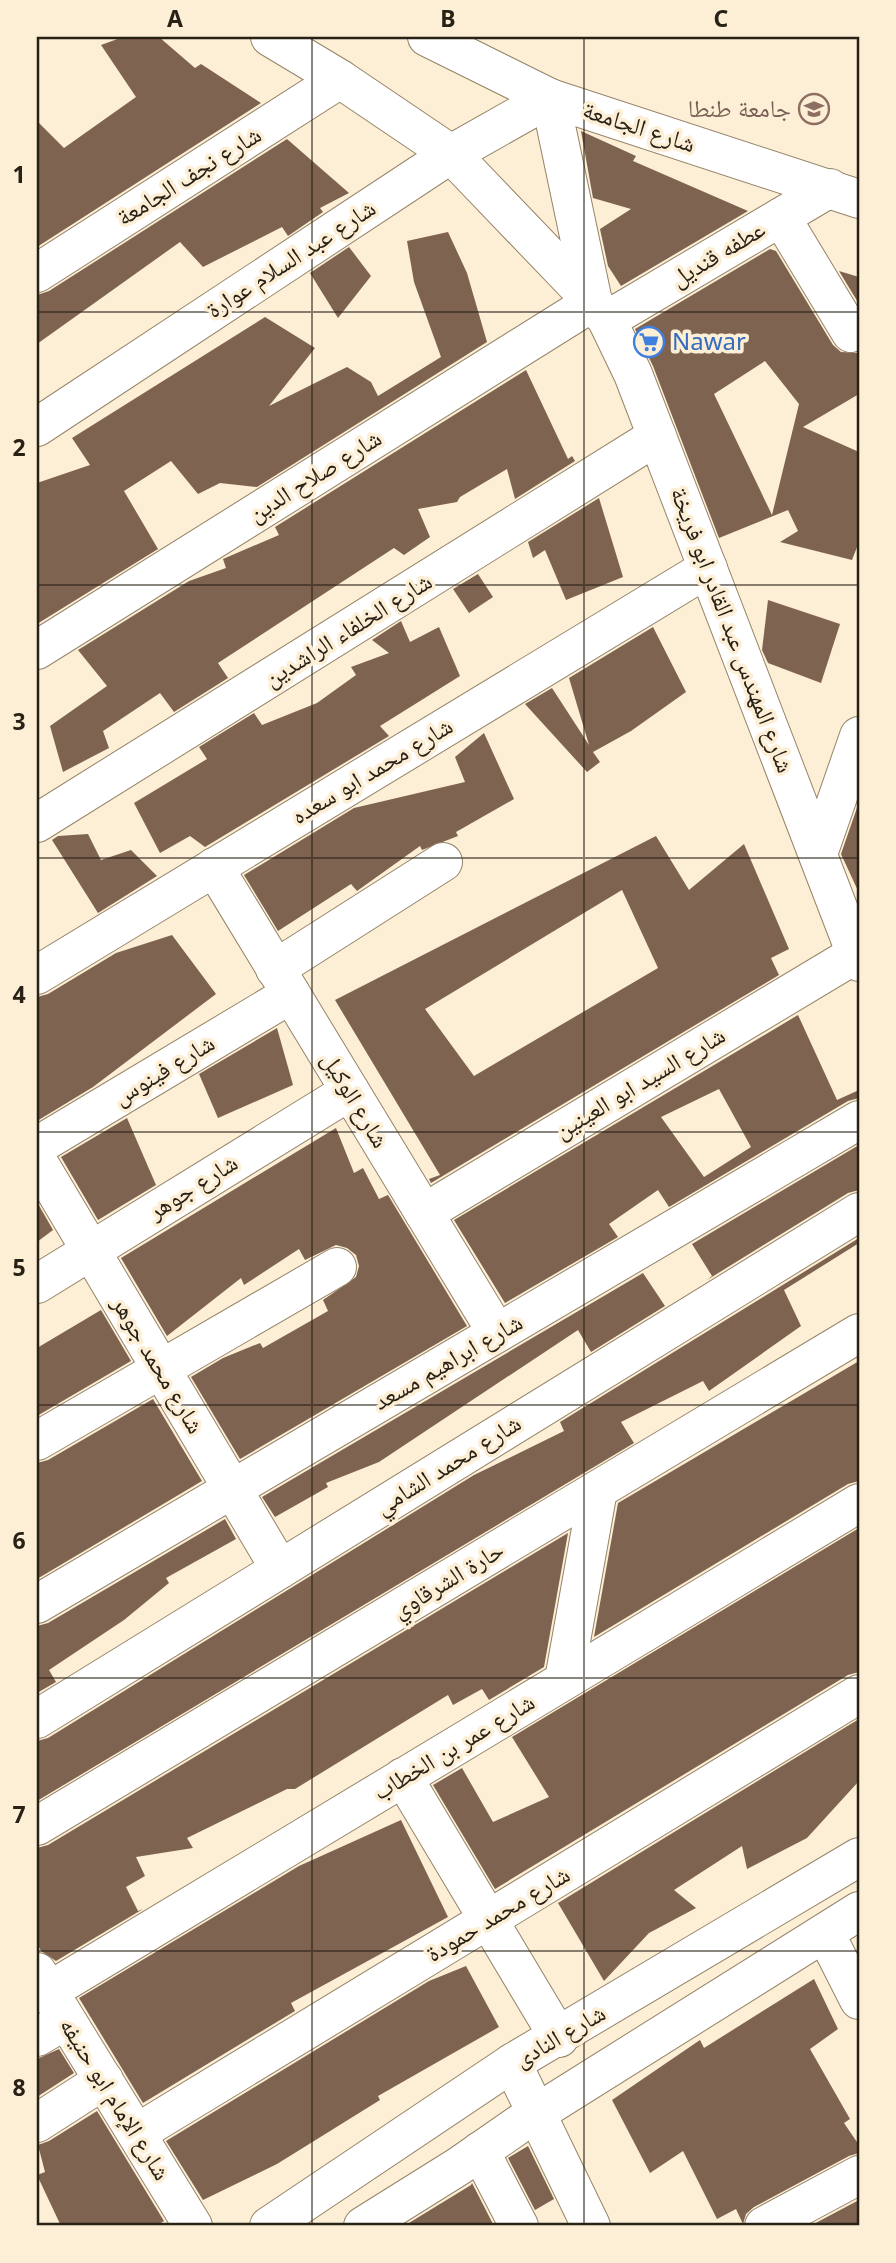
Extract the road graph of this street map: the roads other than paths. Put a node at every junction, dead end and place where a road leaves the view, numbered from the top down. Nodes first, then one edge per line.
1 (270, 37) edge
2 (427, 37) edge
3 (340, 79) junction
4 (550, 98) junction
5 (450, 154) junction
6 (845, 194) edge
7 (781, 217) junction
8 (37, 272) edge
9 (600, 311) junction
10 (851, 333) dead end
11 (37, 427) edge
12 (657, 436) junction
13 (708, 568) junction
14 (37, 650) edge
15 (859, 736) edge
16 (37, 823) edge
17 (818, 854) junction
18 (443, 862) dead end
19 (214, 867) junction
20 (858, 958) edge
21 (37, 975) edge
22 (283, 981) junction
23 (350, 1091) junction
24 (859, 1120) edge
25 (37, 1146) edge
26 (37, 1160) edge
27 (859, 1212) edge
28 (424, 1213) junction
29 (91, 1251) junction
30 (337, 1267) dead end
31 (37, 1284) edge
32 (497, 1333) junction
33 (859, 1333) edge
34 (161, 1369) junction
35 (37, 1441) edge
36 (232, 1489) junction
37 (598, 1490) junction
38 (859, 1503) edge
39 (280, 1569) junction
40 (37, 1604) edge
41 (564, 1681) junction
42 (859, 1694) edge
43 (37, 1719) edge
44 (403, 1777) junction
45 (37, 1826) edge
46 (859, 1857) edge
47 (859, 1911) edge
48 (488, 1919) junction
49 (825, 1933) junction
50 (859, 2000) edge
51 (47, 2005) edge
52 (559, 2038) junction
53 (512, 2063) junction
54 (104, 2080) junction
55 (537, 2113) junction
56 (37, 2123) edge
57 (137, 2133) junction
58 (480, 2151) junction
59 (859, 2175) edge
60 (193, 2226) edge
61 (269, 2226) edge
62 (363, 2226) edge
63 (519, 2226) edge
64 (591, 2226) edge
65 (764, 2226) edge

1 - 3 street, شارع المهندس عبد القادر ابو فريخة
2 - 4 street, شارع الجامعة
3 - 5 street, شارع المهندس عبد القادر ابو فريخة
3 - 8 street, شارع نجف الجامعة
4 - 5 street, شارع عبد السلام عوارة
4 - 6 street, شارع الجامعة
4 - 9 street, شارع المهندس عبد القادر ابو فريخة
5 - 9 street, شارع المهندس عبد القادر ابو فريخة
5 - 11 street, شارع عبد السلام عوارة
6 - 7 street, عطفه قنديل
7 - 9 street, عطفه قنديل
7 - 10 street
9 - 12 street, شارع المهندس عبد القادر ابو فريخة
9 - 14 street, شارع صلاح الدين
12 - 13 street, شارع المهندس عبد القادر ابو فريخة
12 - 16 street, شارع الخلفاء الراشدين
13 - 17 street, شارع المهندس عبد القادر ابو فريخة
13 - 19 street, شارع محمد ابو سعده
15 - 17 street
17 - 20 street, شارع المهندس عبد القادر ابو فريخة
18 - 22 street, شارع فينوس
19 - 21 street, شارع محمد ابو سعده
19 - 22 street, شارع الوكيل
20 - 28 street, شارع السيد ابو العينين
22 - 23 street, شارع الوكيل
22 - 25 street, شارع فينوس
23 - 28 street, شارع الوكيل
23 - 29 street, شارع جوهر
24 - 32 street, شارع ابراهيم مسعد
26 - 29 street, شارع محمد جوهر
27 - 39 street, شارع محمد الشامي
28 - 32 street, شارع الوكيل
29 - 31 street, شارع جوهر
29 - 34 street, شارع محمد جوهر
30 - 34 street
32 - 36 street, شارع ابراهيم مسعد
33 - 37 street, حارة الشرقاوي
34 - 35 street
34 - 36 street, شارع محمد جوهر
36 - 39 street, شارع محمد جوهر
36 - 40 street, شارع ابراهيم مسعد
37 - 41 street
37 - 45 street, حارة الشرقاوي
38 - 41 street, شارع عمر بن الخطاب
39 - 43 street, شارع محمد الشامي
41 - 44 street, شارع عمر بن الخطاب
42 - 48 street, شارع محمد حمودة
44 - 48 street
44 - 51 street, شارع عمر بن الخطاب
46 - 52 street, شارع النادى
47 - 49 street
48 - 52 street
48 - 57 street, شارع محمد حمودة
49 - 50 street
49 - 55 street
51 - 54 street, شارع الإمام ابو حنيفه
52 - 53 street, شارع النادى
53 - 55 street
53 - 61 street, شارع النادى
54 - 56 street
54 - 57 street, شارع الإمام ابو حنيفه
55 - 58 street
55 - 64 street
57 - 60 street, شارع الإمام ابو حنيفه
58 - 62 street
58 - 63 street
59 - 65 street

